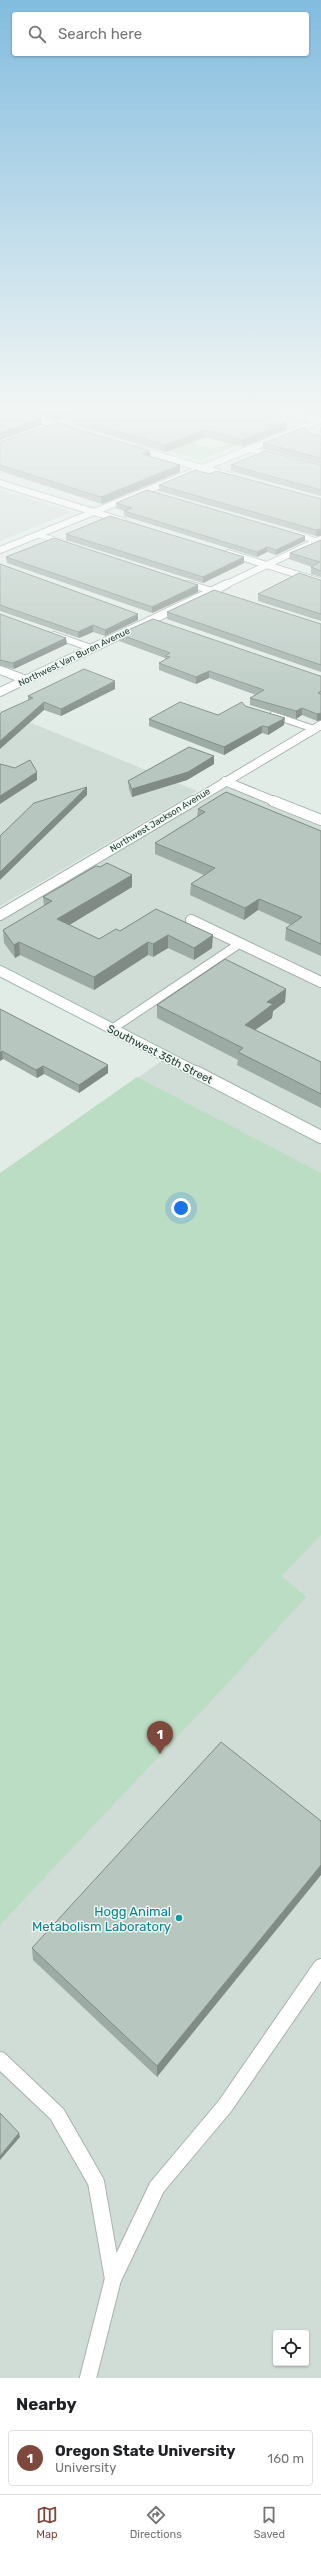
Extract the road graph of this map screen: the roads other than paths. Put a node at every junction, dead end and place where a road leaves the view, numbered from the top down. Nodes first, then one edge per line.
1 (71, 522) edge
2 (125, 522) edge
3 (132, 524) edge
4 (285, 531) edge
5 (38, 535) junction
6 (320, 540) edge
7 (73, 546) edge
8 (0, 550) edge
9 (217, 550) edge
10 (266, 565) junction
11 (178, 580) edge
12 (321, 582) edge
13 (211, 591) junction
14 (224, 595) edge
15 (141, 616) dead end
16 (152, 619) junction
17 (165, 624) edge
18 (45, 632) edge
19 (91, 648) junction
20 (0, 670) edge
21 (26, 680) junction
22 (0, 692) edge
23 (268, 714) edge
24 (317, 727) edge
25 (226, 781) junction
26 (321, 820) edge
27 (0, 915) edge
28 (191, 920) dead end
29 (239, 944) junction
30 (0, 971) edge
31 (321, 982) edge
32 (112, 1029) junction
33 (321, 1137) edge
34 (321, 1967) edge
35 (0, 2060) edge
36 (113, 2279) junction
37 (88, 2378) edge

1 - 5 street
2 - 3 street
4 - 6 lane
5 - 7 lane
5 - 8 street
6 - 10 street, Northwest Van Buren Avenue
9 - 10 street
10 - 12 street
10 - 13 street, Northwest Van Buren Avenue
11 - 13 lane
13 - 14 lane
13 - 16 street, Northwest Van Buren Avenue
15 - 16 street
16 - 17 street
16 - 19 street, Northwest Van Buren Avenue
18 - 19 lane
19 - 21 street, Northwest Van Buren Avenue
20 - 21 street
21 - 22 street, Northwest Van Buren Avenue
23 - 24 lane
24 - 25 street, Northwest Jackson Avenue
25 - 26 street
25 - 27 street, Northwest Jackson Avenue
28 - 29 street
29 - 31 street
29 - 32 lane
30 - 32 street, Southwest 35th Street
32 - 33 street, Southwest 35th Street
34 - 36 lane
35 - 36 lane
36 - 37 lane

